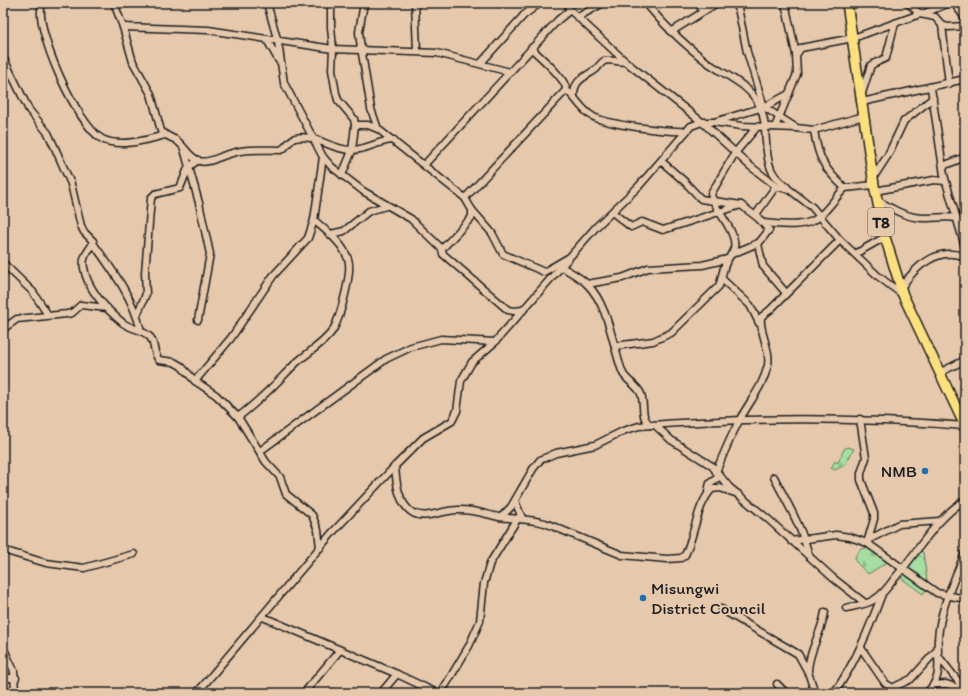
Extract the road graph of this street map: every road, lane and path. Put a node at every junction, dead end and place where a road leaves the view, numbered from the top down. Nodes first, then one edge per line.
1 (42, 3) edge
2 (114, 3) edge
3 (267, 3) edge
4 (331, 3) edge
5 (364, 3) edge
6 (415, 3) edge
7 (540, 3) edge
8 (567, 3) edge
9 (603, 3) edge
10 (646, 3) edge
11 (699, 3) edge
12 (716, 3) edge
13 (738, 3) edge
14 (785, 3) edge
15 (848, 3) edge
16 (908, 3) edge
17 (948, 3) edge
18 (954, 3) edge
19 (570, 10) junction
20 (702, 10) junction
21 (923, 13) junction
22 (578, 17) junction
23 (965, 18) edge
24 (895, 23) junction
25 (942, 25) junction
26 (123, 27) junction
27 (964, 28) edge
28 (671, 32) junction
29 (853, 38) junction
30 (267, 40) junction
31 (278, 42) junction
32 (531, 48) junction
33 (334, 49) junction
34 (362, 50) junction
35 (417, 51) junction
36 (796, 55) junction
37 (3, 57) edge
38 (626, 62) junction
39 (280, 64) junction
40 (480, 64) junction
41 (510, 72) junction
42 (965, 79) edge
43 (949, 84) junction
44 (931, 88) junction
45 (566, 90) junction
46 (789, 94) junction
47 (574, 96) junction
48 (862, 98) junction
49 (933, 98) junction
50 (763, 108) junction
51 (864, 116) junction
52 (778, 118) junction
53 (702, 122) junction
54 (712, 122) junction
55 (355, 125) junction
56 (757, 127) junction
57 (765, 127) junction
58 (775, 127) junction
59 (796, 128) junction
60 (378, 129) junction
61 (814, 130) junction
62 (686, 131) junction
63 (165, 135) junction
64 (314, 140) junction
65 (394, 140) junction
66 (184, 149) junction
67 (352, 150) junction
68 (735, 154) junction
69 (323, 157) junction
70 (965, 157) edge
71 (198, 160) junction
72 (662, 161) junction
73 (424, 165) junction
74 (943, 166) junction
75 (188, 168) junction
76 (342, 175) junction
77 (945, 178) junction
78 (776, 186) junction
79 (786, 187) junction
80 (845, 188) junction
81 (875, 189) junction
82 (465, 198) junction
83 (714, 202) junction
84 (741, 205) junction
85 (386, 206) junction
86 (472, 210) junction
87 (612, 212) junction
88 (720, 213) junction
89 (820, 216) junction
90 (758, 218) junction
91 (314, 220) junction
92 (957, 221) junction
93 (763, 223) junction
94 (965, 223) edge
95 (782, 224) junction
96 (769, 231) junction
97 (331, 234) junction
98 (885, 237) junction
99 (840, 240) junction
100 (93, 243) junction
101 (758, 243) junction
102 (965, 247) edge
103 (442, 249) junction
104 (855, 254) junction
105 (730, 256) junction
106 (962, 256) edge
107 (570, 258) junction
108 (3, 263) edge
109 (562, 267) junction
110 (722, 279) junction
111 (587, 284) junction
112 (902, 292) junction
113 (786, 293) junction
114 (107, 308) junction
115 (523, 310) junction
116 (754, 311) junction
117 (764, 312) junction
118 (48, 315) junction
119 (137, 315) junction
120 (198, 320) dead end
121 (760, 325) junction
122 (3, 329) edge
123 (141, 331) junction
124 (495, 342) junction
125 (616, 346) junction
126 (965, 360) edge
127 (939, 373) junction
128 (195, 382) junction
129 (238, 416) junction
130 (860, 419) junction
131 (739, 421) junction
132 (653, 425) junction
133 (965, 426) edge
134 (260, 451) junction
135 (394, 466) junction
136 (718, 474) junction
137 (774, 477) dead end
138 (708, 493) junction
139 (738, 494) junction
140 (965, 500) edge
141 (515, 501) junction
142 (501, 517) junction
143 (520, 518) junction
144 (940, 521) junction
145 (805, 539) junction
146 (791, 541) junction
147 (868, 541) junction
148 (320, 548) junction
149 (3, 550) edge
150 (965, 553) edge
151 (134, 554) dead end
152 (809, 556) junction
153 (903, 569) junction
154 (882, 592) junction
155 (948, 596) junction
156 (965, 599) edge
157 (865, 603) junction
158 (846, 608) dead end
159 (721, 609) dead end
160 (825, 612) dead end
161 (263, 617) junction
162 (3, 647) edge
163 (861, 648) junction
164 (938, 649) junction
165 (340, 650) junction
166 (939, 657) junction
167 (808, 672) junction
168 (397, 674) junction
169 (3, 678) edge
170 (16, 678) junction
171 (777, 684) dead end
172 (934, 685) junction
173 (965, 690) edge
174 (891, 691) edge
175 (15, 693) edge
176 (197, 693) edge
177 (304, 693) edge
178 (380, 693) edge
179 (437, 693) edge
180 (440, 693) edge
181 (786, 693) edge
182 (815, 693) edge
183 (834, 693) edge
184 (926, 693) edge

1 - 63 street
2 - 26 street
3 - 31 street
4 - 33 street
5 - 34 street
6 - 35 street
7 - 40 street
8 - 19 street
9 - 22 street
10 - 28 street
11 - 20 street
12 - 20 street
13 - 50 street
14 - 36 street
15 - 29 highway, T8
16 - 21 street
17 - 21 street
18 - 23 street
19 - 22 street
19 - 32 street
20 - 28 street
21 - 24 street
21 - 25 street
22 - 38 street
24 - 29 street
24 - 48 street
25 - 27 street
25 - 43 street
26 - 30 street
26 - 63 street
28 - 50 street
29 - 36 street
29 - 48 highway, T8
30 - 31 street
30 - 39 street
31 - 33 street
31 - 39 street
32 - 41 street
32 - 45 street
33 - 34 street
33 - 55 street
34 - 35 street
34 - 60 street
35 - 40 street
36 - 46 street
37 - 100 street
38 - 47 street
38 - 53 street
39 - 64 street
40 - 41 street
41 - 73 street
42 - 43 street
43 - 44 street
44 - 48 street
44 - 49 street
45 - 47 street
45 - 82 street
46 - 50 street
46 - 52 street
47 - 62 street
48 - 51 highway, T8
49 - 74 street
49 - 81 street
50 - 52 street
50 - 54 street
50 - 57 street
51 - 61 street
51 - 81 highway, T8
52 - 58 street
52 - 59 street
53 - 54 street
53 - 62 street
53 - 68 street
54 - 56 street
55 - 60 street
55 - 67 street
56 - 57 street
56 - 68 street
57 - 58 street
57 - 79 street
58 - 59 street
59 - 61 street
60 - 65 street
61 - 80 street
62 - 72 street
63 - 66 street
64 - 67 street
64 - 69 street
64 - 71 street
65 - 67 street
65 - 73 street
66 - 71 street
66 - 75 street
67 - 76 street
68 - 78 street
68 - 83 street
69 - 76 street
69 - 91 street
70 - 74 street
71 - 75 street
72 - 83 street
72 - 87 street
73 - 82 street
74 - 77 street
75 - 119 street
75 - 120 street
76 - 85 street
77 - 81 street
77 - 92 street
78 - 79 street
78 - 90 street
79 - 89 street
80 - 81 street
80 - 89 street
81 - 92 street
81 - 98 highway, T8
82 - 86 street
83 - 84 street
83 - 88 street
84 - 88 street
84 - 90 street
85 - 97 street
85 - 103 street
86 - 103 street
86 - 107 street
87 - 88 street
87 - 107 street
88 - 105 street
89 - 95 street
89 - 99 street
90 - 93 street
91 - 97 street
91 - 128 street
92 - 94 street
92 - 102 street
93 - 95 street
93 - 96 street
95 - 96 street
96 - 101 street
97 - 129 street
98 - 104 street
98 - 112 highway, T8
99 - 104 street
99 - 113 street
100 - 114 street
100 - 119 street
101 - 105 street
101 - 113 street
102 - 106 street
103 - 115 street
104 - 112 street
105 - 110 street
105 - 111 street
106 - 112 street
107 - 109 street
108 - 118 street
109 - 111 street
109 - 115 street
110 - 116 street
110 - 125 street
111 - 125 street
112 - 127 highway, T8
113 - 117 street
114 - 118 street
114 - 123 street
115 - 124 street
116 - 117 street
116 - 121 street
117 - 121 street
118 - 122 street
119 - 123 street
121 - 131 street
123 - 128 street
124 - 134 street
124 - 135 street
125 - 132 street
126 - 127 street
127 - 133 highway, T8
128 - 129 street
129 - 134 street
130 - 131 street
130 - 133 street
130 - 147 street
131 - 132 street
131 - 136 street
132 - 136 street
132 - 141 street
134 - 148 street
135 - 142 street
135 - 148 street
136 - 138 street
136 - 139 street
137 - 145 street
138 - 139 street
138 - 143 street
139 - 146 street
140 - 144 street
141 - 142 street
141 - 143 street
142 - 143 street
143 - 180 street
144 - 147 street
144 - 153 street
145 - 146 street
145 - 147 street
145 - 152 street
146 - 152 street
147 - 153 street
148 - 161 street
149 - 151 street
150 - 155 street
152 - 157 street
153 - 154 street
153 - 155 street
154 - 157 street
154 - 163 street
155 - 156 street
155 - 164 street
157 - 158 street
159 - 167 street
160 - 167 street
161 - 165 street
161 - 176 street
162 - 170 street
163 - 174 street
163 - 183 street
164 - 166 street
164 - 174 street
165 - 168 street
165 - 177 street
166 - 172 street
166 - 173 street
167 - 182 street
168 - 178 street
168 - 179 street
169 - 170 street
170 - 175 street
171 - 181 street
172 - 173 street
172 - 184 street

